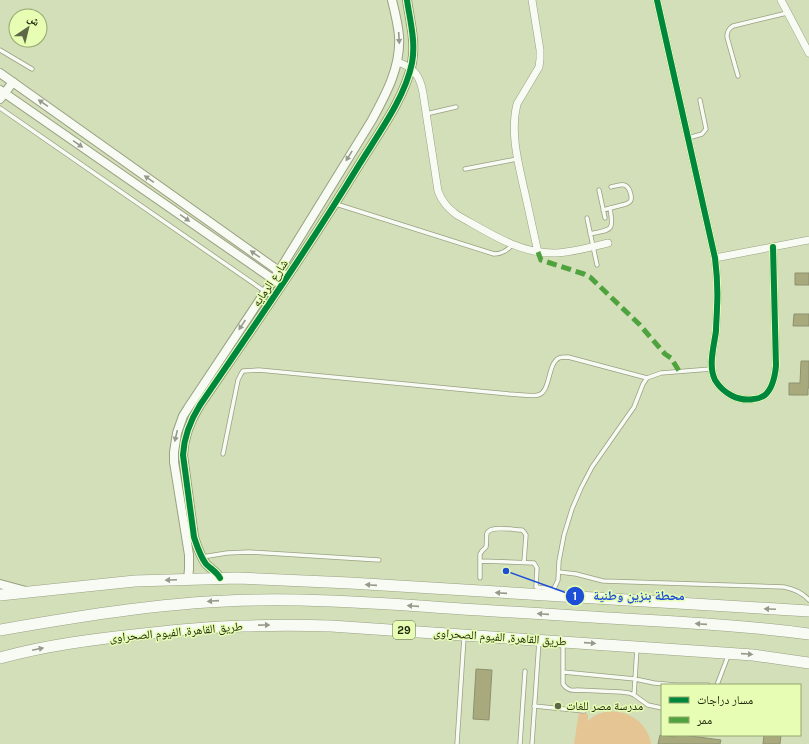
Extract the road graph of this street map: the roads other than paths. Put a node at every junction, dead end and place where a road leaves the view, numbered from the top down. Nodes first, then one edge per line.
1 (392, 0) edge
2 (407, 0) edge
3 (533, 0) edge
4 (657, 0) edge
5 (781, 0) edge
6 (787, 13) junction
7 (0, 50) edge
8 (809, 53) edge
9 (397, 62) junction
10 (32, 69) dead end
11 (411, 69) junction
12 (0, 73) edge
13 (738, 76) dead end
14 (13, 82) junction
15 (2, 94) edge
16 (700, 100) dead end
17 (456, 107) dead end
18 (0, 108) edge
19 (426, 114) junction
20 (688, 138) junction
21 (517, 159) junction
22 (465, 169) dead end
23 (611, 188) dead end
24 (599, 190) dead end
25 (335, 204) junction
26 (610, 208) junction
27 (603, 210) junction
28 (587, 218) dead end
29 (605, 218) dead end
30 (590, 234) junction
31 (809, 240) edge
32 (608, 243) dead end
33 (512, 244) junction
34 (593, 246) junction
35 (774, 247) junction
36 (538, 252) junction
37 (715, 258) junction
38 (597, 265) dead end
39 (279, 271) junction
40 (287, 277) junction
41 (273, 279) junction
42 (282, 285) junction
43 (265, 291) junction
44 (273, 297) junction
45 (712, 368) junction
46 (647, 378) junction
47 (223, 454) dead end
48 (201, 557) junction
49 (379, 560) dead end
50 (480, 561) junction
51 (524, 562) junction
52 (559, 572) junction
53 (220, 578) junction
54 (480, 578) dead end
55 (188, 579) junction
56 (0, 584) edge
57 (29, 591) junction
58 (552, 592) junction
59 (0, 595) edge
60 (809, 600) edge
61 (809, 611) edge
62 (0, 630) edge
63 (464, 634) junction
64 (809, 634) edge
65 (539, 640) junction
66 (563, 641) junction
67 (637, 647) junction
68 (729, 653) junction
69 (0, 658) edge
70 (809, 663) edge
71 (525, 671) dead end
72 (563, 672) junction
73 (635, 679) junction
74 (664, 684) edge
75 (717, 684) edge
76 (634, 695) junction
77 (534, 706) junction
78 (661, 708) edge
79 (584, 711) dead end
80 (457, 744) edge
81 (520, 744) edge
82 (532, 744) edge

1 -> 9 street, شارع الرمايه
2 - 11 street, شارع الرمايه
3 - 21 street
4 - 20 street
5 - 6 street
6 - 8 street
6 - 13 lane
7 - 10 lane
9 - 11 street
9 -> 39 street, شارع الرمايه
11 - 19 street
11 - 25 street, شارع الرمايه
12 - 14 street
14 - 15 street
39 -> 14 street
15 -> 41 street
16 - 20 lane
17 - 19 lane
18 - 43 lane
19 - 33 street
20 - 37 street
21 - 22 lane
21 - 36 street
23 - 26 lane
24 - 27 lane
25 - 33 lane
25 - 40 street, شارع الرمايه
26 - 27 lane
26 - 30 lane
27 - 29 lane
28 - 30 lane
30 - 34 lane
31 - 35 street
32 - 34 street
33 - 36 street
34 - 36 street
34 - 38 lane
35 - 37 street
35 - 45 street
37 - 45 street
39 - 40 street
39 - 41 street, شارع الرمايه
40 - 42 street, شارع الرمايه
41 - 42 street
41 - 43 street, شارع الرمايه
42 - 44 street, شارع الرمايه
43 - 44 lane
43 -> 55 street, شارع الرمايه
44 - 48 street, شارع الرمايه
45 - 46 lane
46 - 47 lane
46 - 52 lane
48 - 49 lane
48 - 53 street, شارع الرمايه
50 - 51 lane
50 - 51 lane
50 - 54 lane
51 - 58 lane
52 - 58 lane
52 - 60 lane
53 - 55 main road
58 -> 53 main road
55 -> 57 main road
56 - 57 street
57 - 59 main road
61 -> 58 main road
64 -> 62 main road, 29
63 - 65 main road, طريق القاهرة, الفيوم الصحراوى / 29
69 -> 63 main road, طريق القاهرة, الفيوم الصحراوى / 29
63 - 80 lane
65 - 66 main road, طريق القاهرة, الفيوم الصحراوى / 29
65 - 77 lane
66 -> 67 main road, طريق القاهرة, الفيوم الصحراوى / 29
66 - 72 lane
67 - 68 main road, طريق القاهرة, الفيوم الصحراوى / 29
67 - 73 lane
68 -> 70 main road, طريق القاهرة, الفيوم الصحراوى / 29
68 - 75 lane
71 - 81 lane
72 - 73 lane
72 - 76 lane
73 - 74 lane
73 - 76 lane
76 - 78 lane
77 - 79 lane
77 - 82 lane

